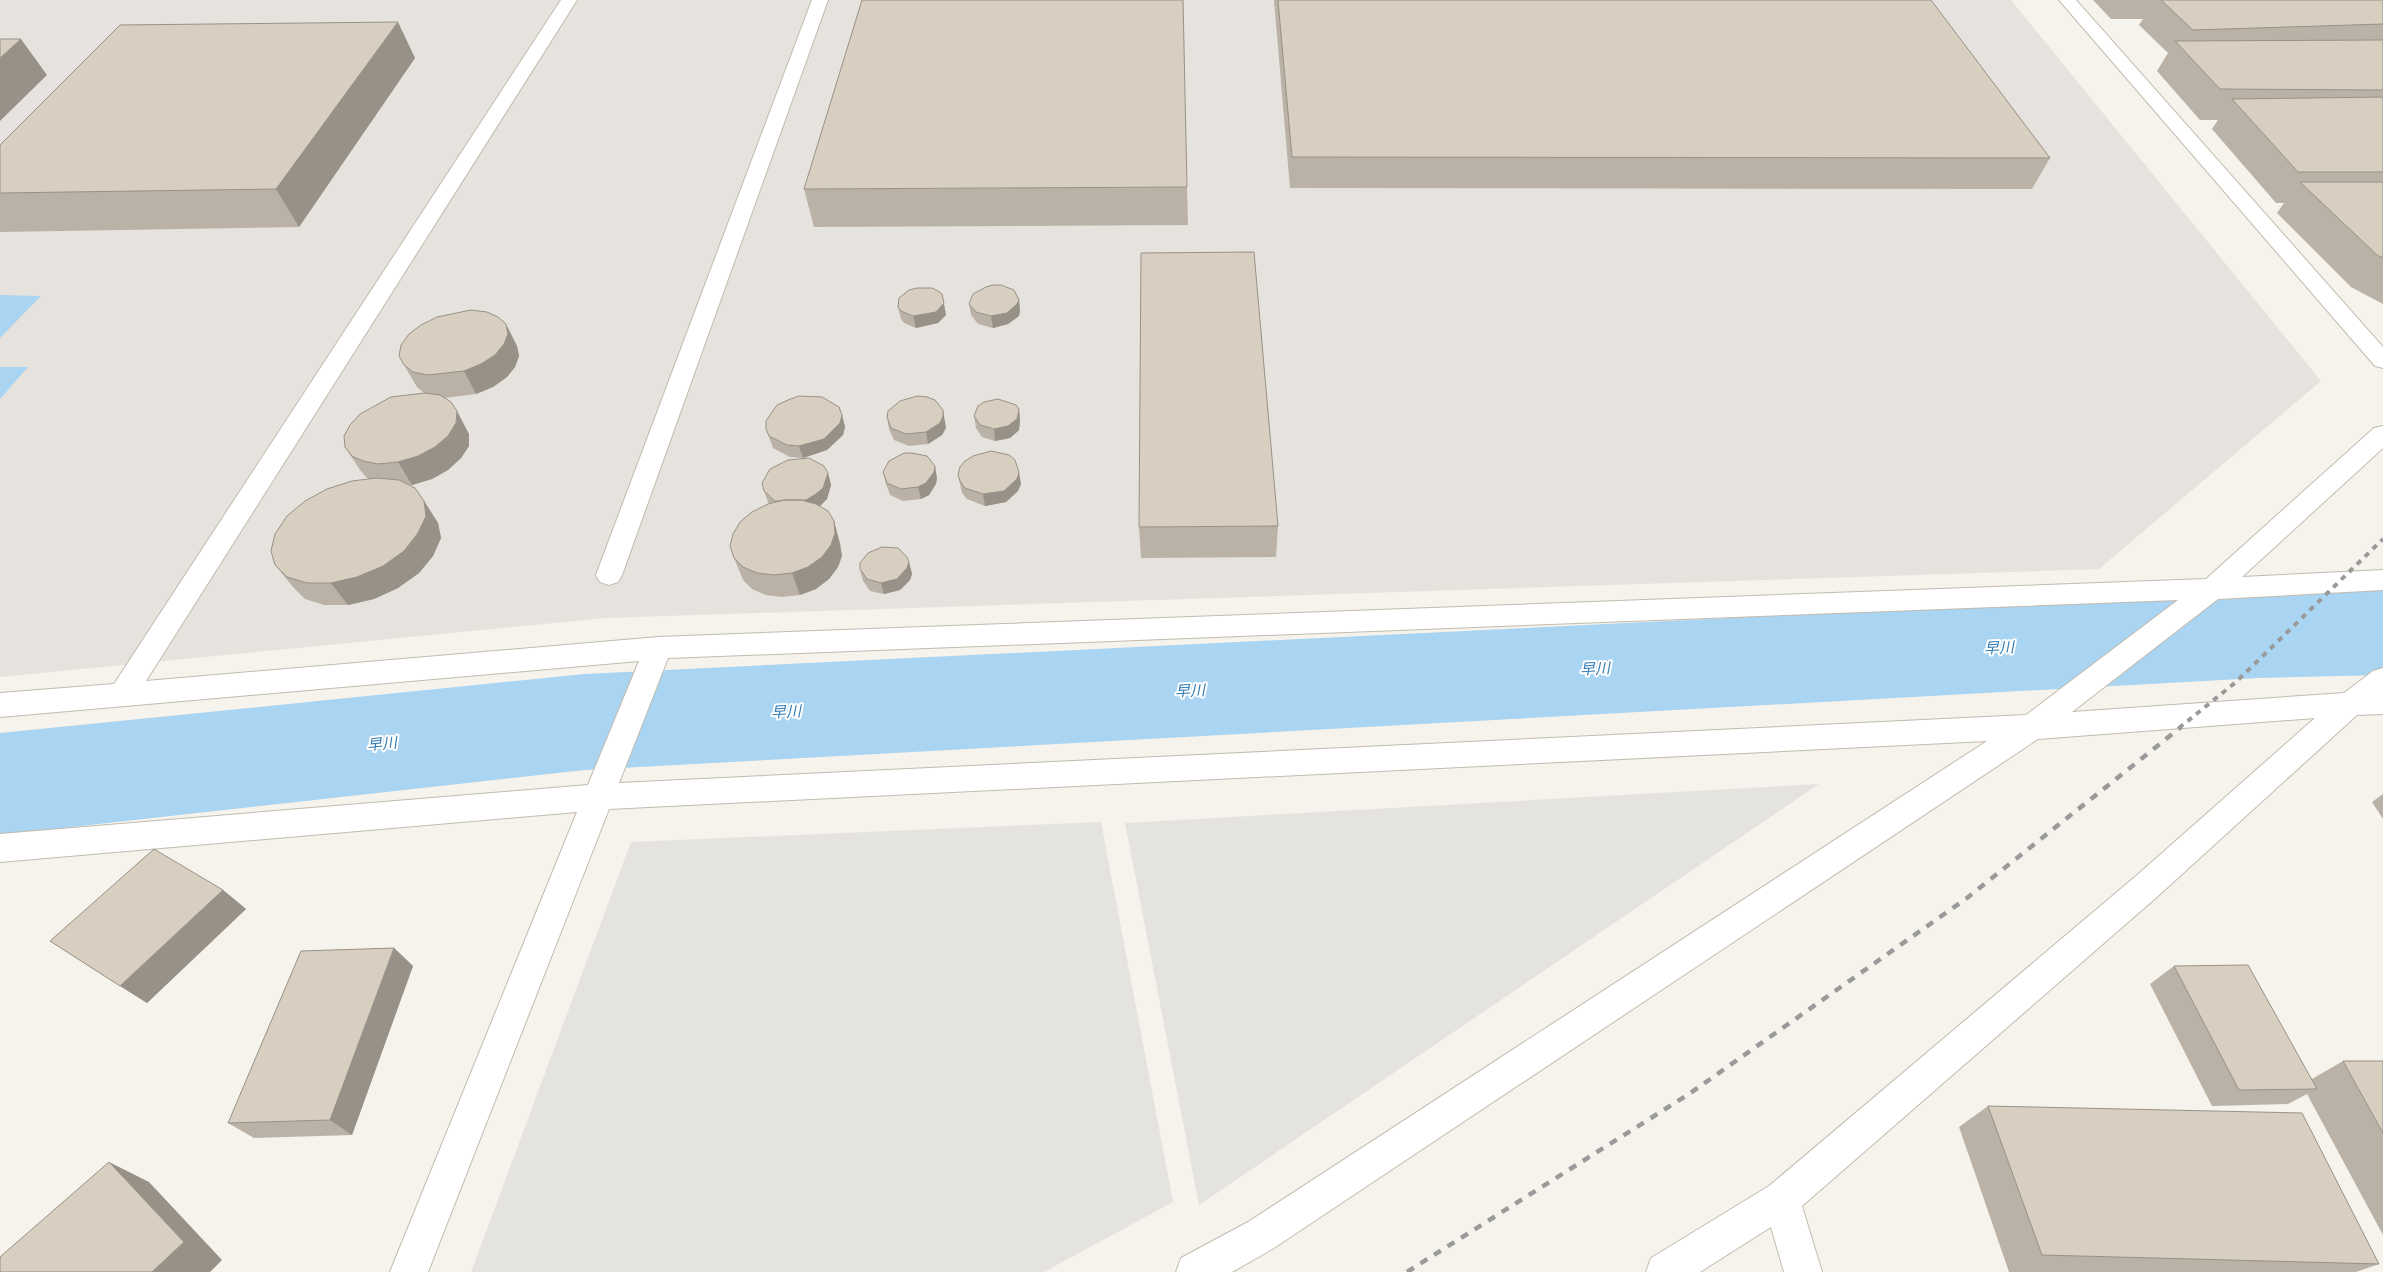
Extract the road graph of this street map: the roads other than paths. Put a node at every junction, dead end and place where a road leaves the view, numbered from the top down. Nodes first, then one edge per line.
1 (569, 0) edge
2 (820, 0) edge
3 (2067, 0) edge
4 (2383, 361) edge
5 (2383, 434) edge
6 (609, 575) dead end
7 (2383, 580) edge
8 (2212, 589) junction
9 (658, 648) junction
10 (2383, 678) edge
11 (124, 693) junction
12 (2368, 703) edge
13 (0, 705) edge
14 (2032, 726) junction
15 (600, 797) junction
16 (0, 848) edge
17 (1782, 1199) junction
18 (409, 1272) edge
19 (1195, 1272) edge
20 (1665, 1272) edge
21 (1803, 1272) edge

1 - 11 street
2 - 6 street
3 - 4 street
5 - 8 street
7 - 8 street
8 - 9 street
8 - 14 street
9 - 11 street
9 - 15 street
10 - 12 street
11 - 13 street
12 - 14 street
12 - 17 street
14 - 15 street
14 - 19 street
15 - 16 street
15 - 18 street
17 - 20 street
17 - 21 street

